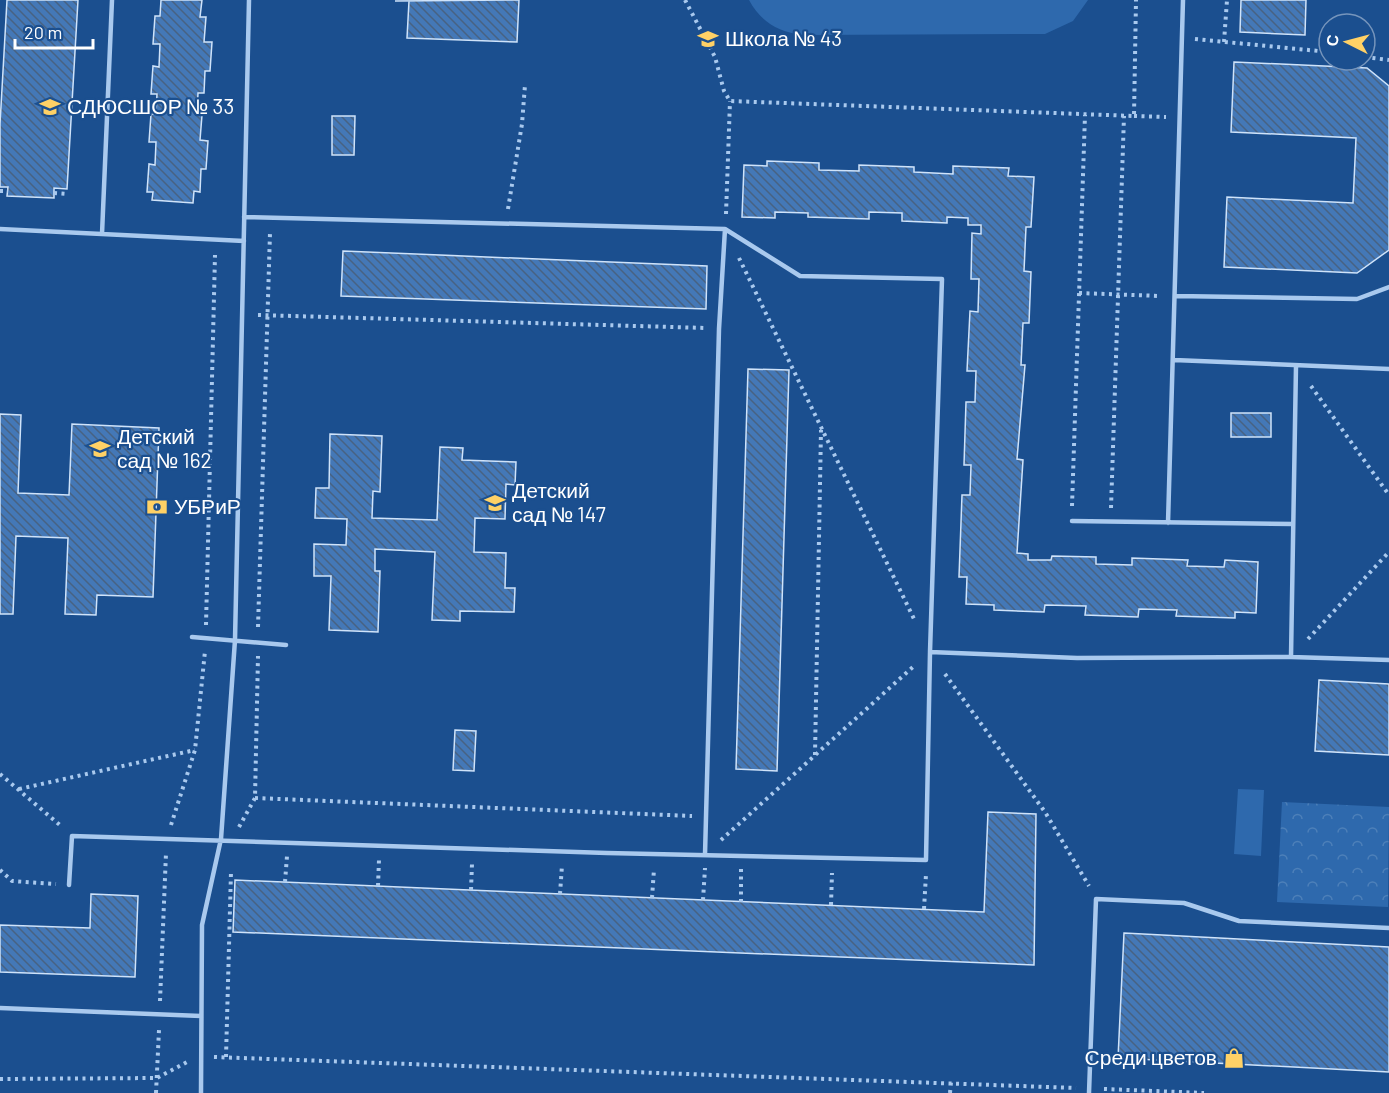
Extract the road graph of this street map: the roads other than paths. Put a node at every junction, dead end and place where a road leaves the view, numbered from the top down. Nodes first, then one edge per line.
1 (112, 0) edge
2 (249, 0) edge
3 (1183, 0) edge
4 (244, 217) junction
5 (0, 229) edge
6 (725, 230) junction
7 (102, 234) junction
8 (244, 241) junction
9 (1389, 287) edge
10 (1176, 296) junction
11 (1174, 360) junction
12 (1296, 366) junction
13 (1389, 369) edge
14 (1072, 521) road end
15 (1168, 523) junction
16 (1293, 524) junction
17 (192, 637) dead end
18 (235, 640) junction
19 (286, 645) dead end
20 (930, 652) junction
21 (1291, 657) junction
22 (1389, 660) edge
23 (221, 839) junction
24 (705, 855) junction
25 (69, 885) road end
26 (1389, 928) edge
27 (0, 1008) edge
28 (201, 1016) junction
29 (1089, 1091) edge
30 (201, 1093) edge

1 - 7 lane
2 - 4 lane
3 - 10 lane
4 - 6 lane
4 - 8 lane
5 - 7 lane
6 - 20 lane
6 - 24 lane
7 - 8 lane
8 - 18 lane
9 - 10 lane
10 - 11 lane
11 - 12 lane
11 - 15 lane
12 - 13 lane
12 - 16 lane
14 - 15 lane
15 - 16 lane
16 - 21 lane
17 - 18 lane
18 - 19 lane
18 - 23 lane
20 - 21 lane
20 - 24 lane
21 - 22 lane
23 - 24 lane
23 - 25 lane
23 - 28 lane
26 - 29 lane
27 - 28 lane
28 - 30 lane

